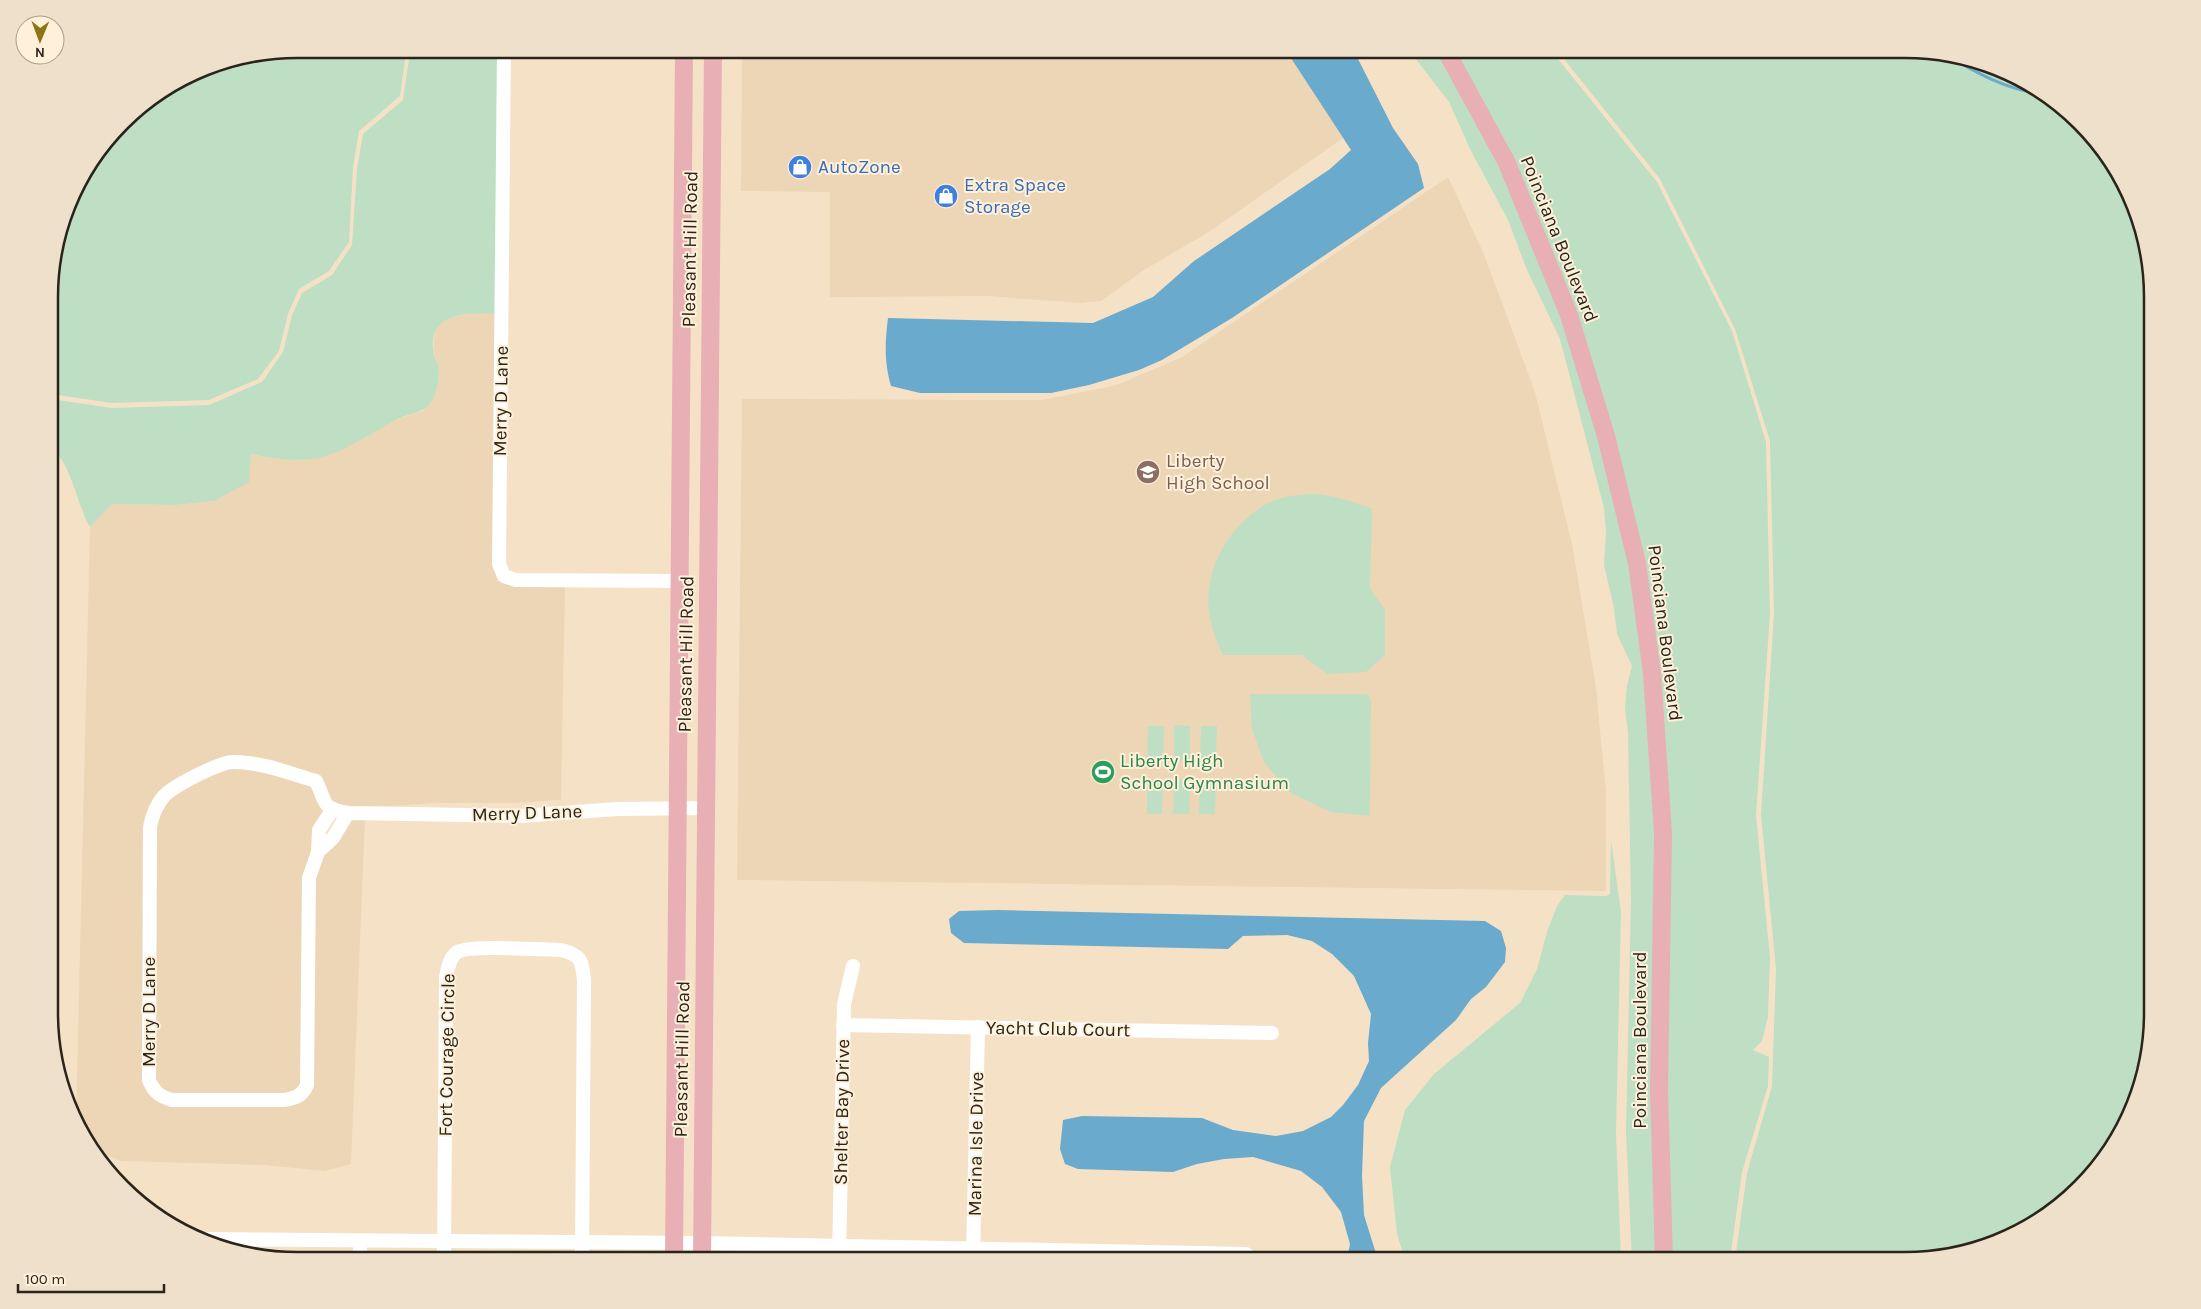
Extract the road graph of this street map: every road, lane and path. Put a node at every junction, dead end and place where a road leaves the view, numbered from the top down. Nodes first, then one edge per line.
1 (504, 58) edge
2 (684, 58) edge
3 (713, 58) edge
4 (1449, 58) edge
5 (680, 581) junction
6 (708, 630) junction
7 (678, 808) junction
8 (706, 808) junction
9 (332, 810) junction
10 (348, 813) junction
11 (318, 852) junction
12 (852, 966) dead end
13 (843, 1025) junction
14 (978, 1027) junction
15 (1272, 1033) dead end
16 (221, 1239) edge
17 (360, 1241) junction
18 (444, 1242) junction
19 (582, 1242) junction
20 (360, 1252) edge
21 (444, 1252) edge
22 (582, 1252) edge
23 (674, 1252) edge
24 (702, 1252) edge
25 (839, 1252) edge
26 (973, 1252) edge
27 (1664, 1252) edge

1 - 5 street, Merry D Lane
2 - 5 main road, Pleasant Hill Road
3 - 6 main road, Pleasant Hill Road
4 - 27 main road, Poinciana Boulevard
5 - 6 main road
5 - 7 main road, Pleasant Hill Road
6 - 8 main road, Pleasant Hill Road
7 - 8 street, Merry D Lane
7 - 10 street, Merry D Lane
7 - 23 main road, Pleasant Hill Road
8 - 24 main road, Pleasant Hill Road
9 - 10 street, Merry D Lane
9 - 11 street, Merry D Lane
9 - 11 street, Merry D Lane
10 - 11 street, Merry D Lane
12 - 13 street, Shelter Bay Drive
13 - 14 street, Yacht Club Court
13 - 25 street, Shelter Bay Drive
14 - 15 street, Yacht Club Court
14 - 26 street, Marina Isle Drive
16 - 17 street
17 - 18 street
17 - 20 street
18 - 19 street
18 - 19 street, Fort Courage Circle
18 - 21 street
19 - 22 street
19 - 23 street
23 - 24 street

